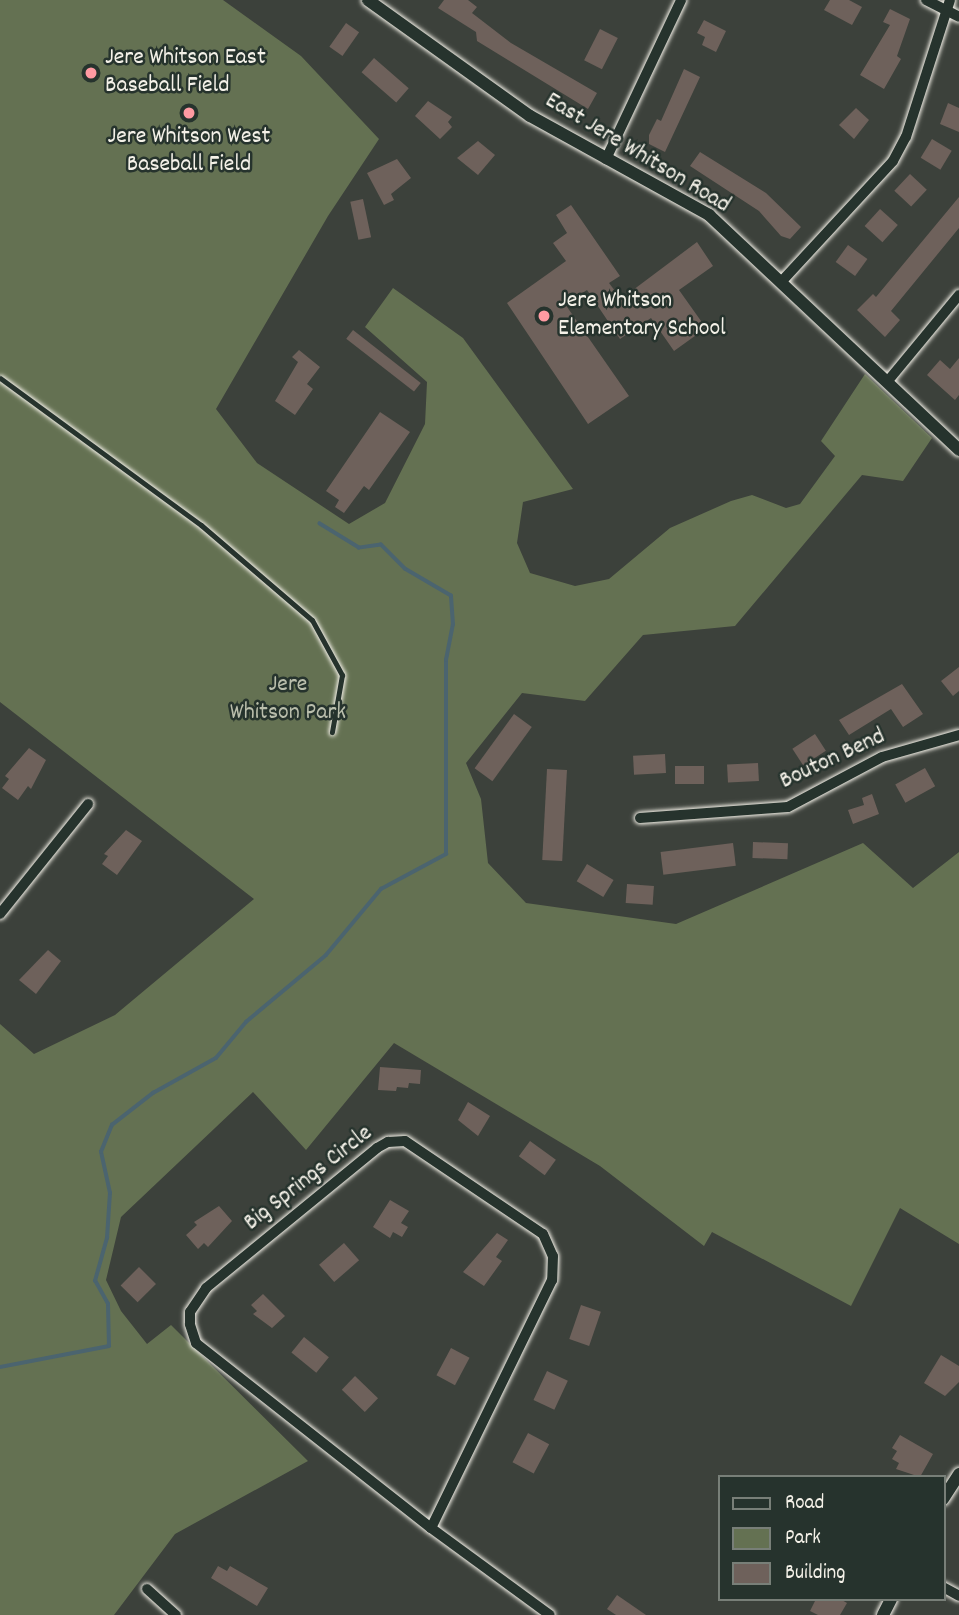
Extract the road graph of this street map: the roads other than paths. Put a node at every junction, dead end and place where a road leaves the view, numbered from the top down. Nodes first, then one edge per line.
1 (368, 0) edge
2 (681, 0) edge
3 (926, 0) edge
4 (949, 5) edge
5 (959, 17) edge
6 (606, 159) junction
7 (782, 281) junction
8 (959, 295) edge
9 (0, 378) edge
10 (887, 382) junction
11 (959, 450) edge
12 (332, 732) dead end
13 (959, 735) edge
14 (88, 804) dead end
15 (640, 818) dead end
16 (0, 914) edge
17 (959, 1474) edge
18 (945, 1496) edge
19 (431, 1528) junction
20 (147, 1589) dead end
21 (176, 1615) edge
22 (550, 1615) edge

1 - 6 street, East Jere Whitson Road
2 - 6 street
3 - 4 street
4 - 5 street
4 - 7 street
6 - 7 street, East Jere Whitson Road
7 - 10 street, East Jere Whitson Road
8 - 10 street
9 - 12 lane
10 - 11 street, East Jere Whitson Road
13 - 15 street, Bouton Bend
14 - 16 street
17 - 18 street
19 - 19 street, Big Springs Circle
19 - 22 street, Big Springs Circle
20 - 21 street

